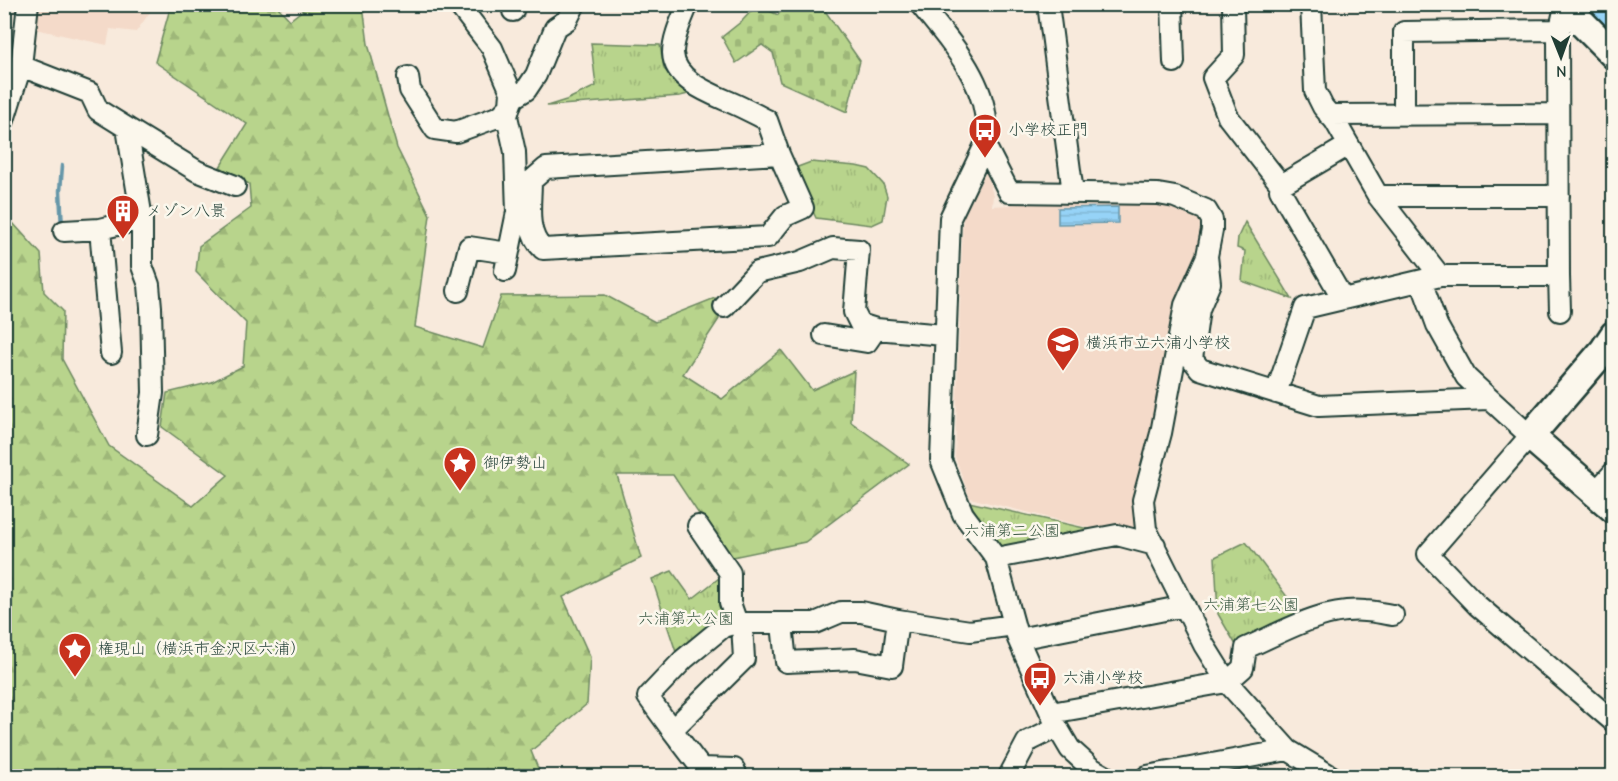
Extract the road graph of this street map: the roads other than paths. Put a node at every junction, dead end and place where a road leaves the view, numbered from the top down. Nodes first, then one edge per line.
1 (28, 4) edge
2 (458, 4) edge
3 (574, 4) edge
4 (688, 4) edge
5 (920, 4) edge
6 (1048, 4) edge
7 (1172, 4) edge
8 (1233, 4) edge
9 (1311, 4) edge
10 (1566, 14) edge
11 (1614, 55) edge
12 (1174, 62) dead end
13 (21, 66) junction
14 (408, 77) dead end
15 (510, 106) junction
16 (1329, 114) junction
17 (1404, 114) junction
18 (1558, 114) junction
19 (4, 120) edge
20 (127, 129) junction
21 (984, 145) junction
22 (1349, 145) junction
23 (779, 154) junction
24 (1281, 185) junction
25 (235, 186) dead end
26 (1073, 194) junction
27 (1559, 195) junction
28 (1378, 196) junction
29 (142, 219) junction
30 (100, 229) junction
31 (64, 231) dead end
32 (1207, 256) junction
33 (1559, 276) junction
34 (1430, 278) junction
35 (458, 291) dead end
36 (1343, 299) junction
37 (724, 307) dead end
38 (1560, 311) dead end
39 (876, 329) junction
40 (824, 335) dead end
41 (944, 335) junction
42 (1614, 335) edge
43 (111, 353) dead end
44 (1276, 393) junction
45 (1488, 399) junction
46 (147, 435) dead end
47 (1530, 436) junction
48 (1614, 472) edge
49 (1604, 501) edge
50 (698, 526) dead end
51 (1155, 544) junction
52 (996, 558) junction
53 (1185, 606) junction
54 (1393, 615) dead end
55 (898, 620) junction
56 (740, 624) junction
57 (782, 624) junction
58 (1016, 632) junction
59 (1227, 682) junction
60 (1054, 720) junction
61 (1614, 722) edge
62 (672, 730) junction
63 (1288, 750) junction
64 (737, 777) edge
65 (1009, 777) edge
66 (1105, 777) edge
67 (1147, 777) edge
68 (1331, 777) edge

1 - 13 street
2 - 15 street
3 - 15 street
4 - 23 street
5 - 21 street
6 - 26 street
7 - 12 street
8 - 24 street
9 - 16 street
10 - 11 street
10 - 17 street
10 - 18 street
13 - 19 street
13 - 20 street
14 - 15 street
15 - 35 street
16 - 17 street
16 - 22 street
17 - 18 street
18 - 27 street
20 - 25 street
20 - 29 street
21 - 26 street
21 - 41 street
22 - 24 street
22 - 28 street
23 - 23 street
24 - 36 street
26 - 32 street
27 - 28 street
27 - 33 street
28 - 34 street
29 - 30 street
29 - 46 street
30 - 31 street
30 - 43 street
32 - 44 street
32 - 51 street
33 - 34 street
33 - 38 street
34 - 36 street
34 - 45 street
36 - 44 street
37 - 39 street
39 - 40 street
39 - 41 street
41 - 52 street
42 - 47 street
44 - 45 street
45 - 47 street
47 - 49 street
47 - 61 street
48 - 49 street
50 - 56 street
51 - 52 street
51 - 53 street
52 - 58 street
53 - 58 street
53 - 59 street
54 - 59 street
55 - 57 street
55 - 57 street
55 - 58 street
56 - 57 street
56 - 62 street
56 - 62 street
58 - 60 street
59 - 60 street
59 - 63 street
60 - 65 street
60 - 66 street
62 - 64 street
63 - 67 street
63 - 68 street

